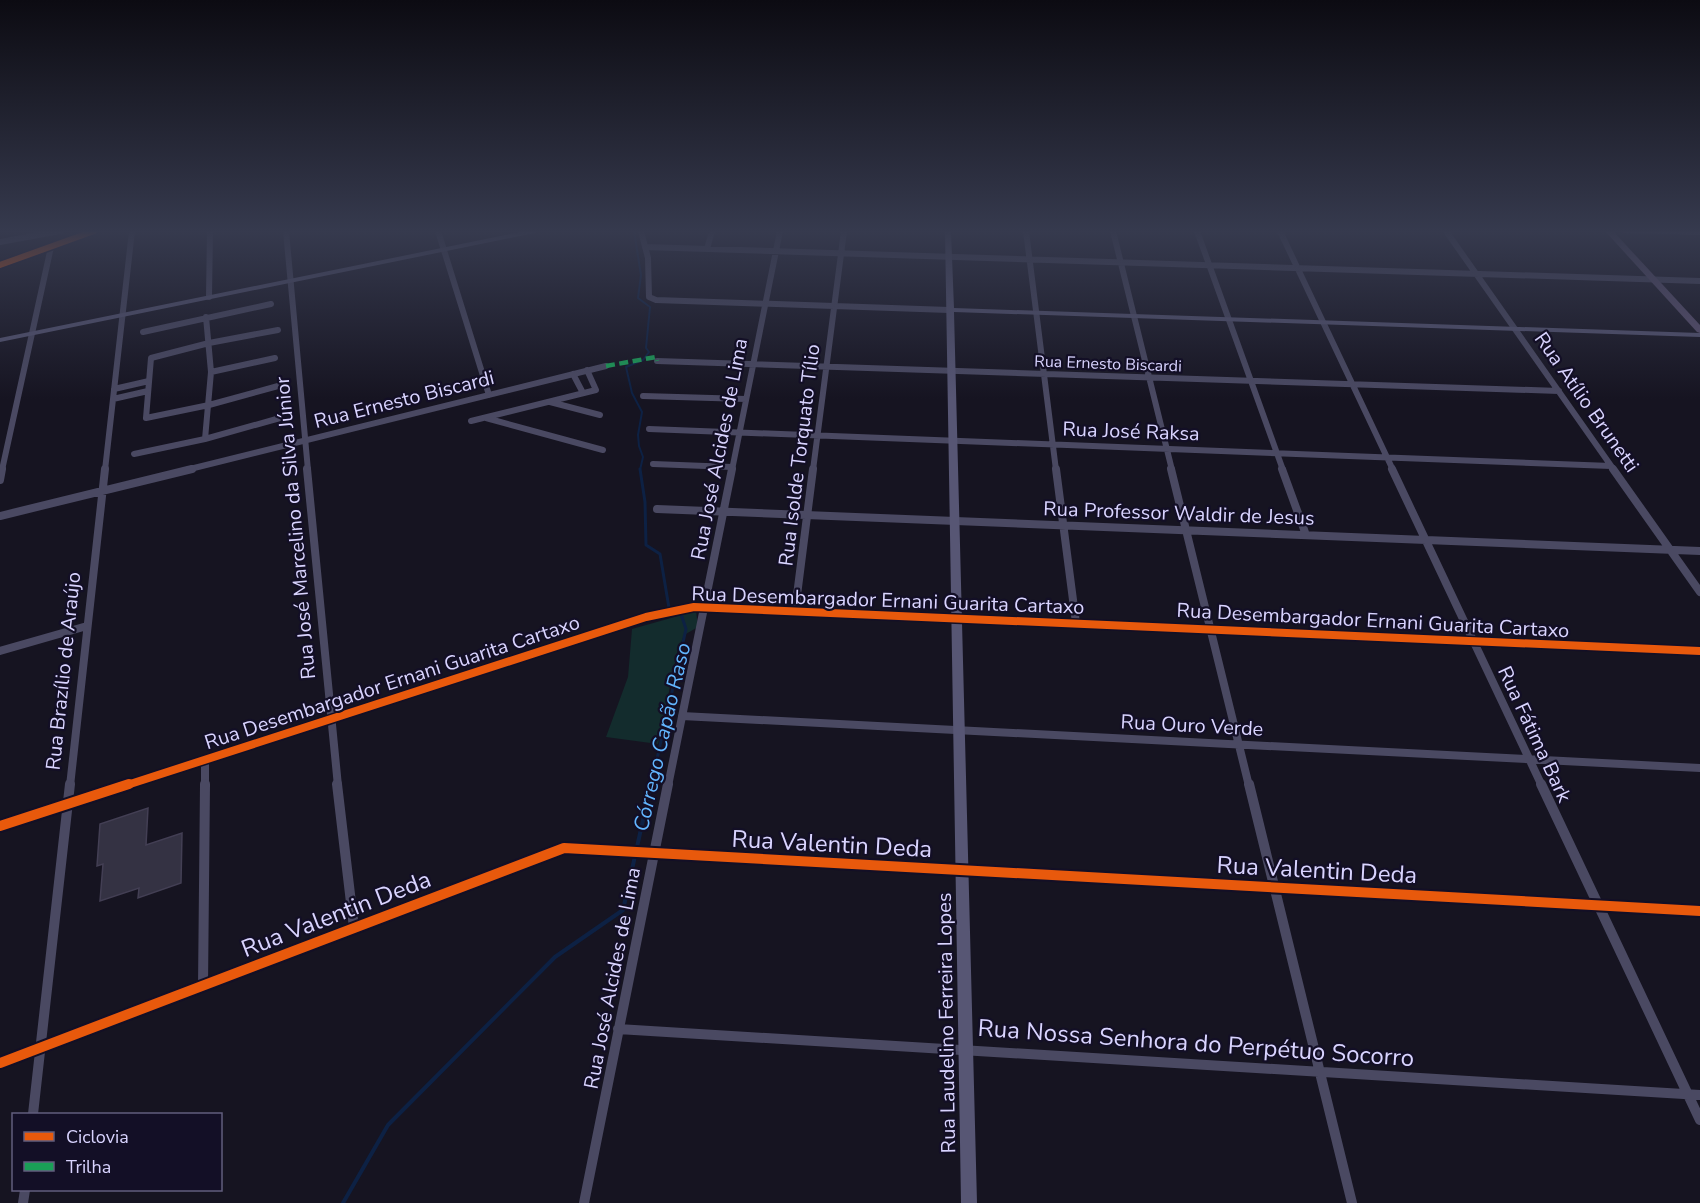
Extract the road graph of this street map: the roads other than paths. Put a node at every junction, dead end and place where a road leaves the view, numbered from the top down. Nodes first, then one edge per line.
1 (42, 287) edge
2 (125, 287) edge
3 (209, 287) edge
4 (260, 287) edge
5 (292, 287) edge
6 (456, 287) edge
7 (649, 287) edge
8 (768, 287) edge
9 (836, 287) edge
10 (949, 287) edge
11 (1033, 287) edge
12 (1127, 287) edge
13 (1217, 287) edge
14 (1306, 287) edge
15 (1486, 287) edge
16 (1661, 287) edge
17 (209, 297) junction
18 (272, 304) dead end
19 (765, 304) junction
20 (834, 306) junction
21 (949, 310) junction
22 (1036, 313) junction
23 (122, 315) junction
24 (1134, 316) junction
25 (206, 317) junction
26 (1228, 319) junction
27 (1323, 322) junction
28 (1515, 329) junction
29 (278, 330) dead end
30 (1700, 330) edge
31 (143, 332) dead end
32 (32, 333) junction
33 (1700, 335) edge
34 (0, 340) edge
35 (209, 343) junction
36 (275, 358) dead end
37 (657, 361) dead end
38 (753, 364) junction
39 (606, 366) dead end
40 (826, 366) junction
41 (587, 370) junction
42 (951, 371) junction
43 (212, 372) junction
44 (573, 374) junction
45 (1044, 374) junction
46 (1149, 377) junction
47 (149, 381) junction
48 (1251, 381) junction
49 (1352, 384) junction
50 (278, 386) dead end
51 (114, 389) junction
52 (148, 391) junction
53 (1559, 391) junction
54 (583, 393) junction
55 (489, 395) junction
56 (643, 396) dead end
57 (113, 399) junction
58 (746, 399) junction
59 (548, 402) junction
60 (208, 405) junction
61 (600, 415) dead end
62 (280, 418) dead end
63 (484, 418) junction
64 (471, 421) dead end
65 (649, 429) dead end
66 (739, 432) junction
67 (818, 435) junction
68 (205, 439) junction
69 (306, 440) junction
70 (952, 441) junction
71 (1053, 444) junction
72 (1167, 449) junction
73 (603, 450) dead end
74 (1277, 453) junction
75 (134, 454) dead end
76 (1387, 457) junction
77 (652, 464) dead end
78 (1611, 466) junction
79 (732, 467) junction
80 (0, 480) edge
81 (103, 490) junction
82 (657, 509) dead end
83 (723, 512) junction
84 (807, 515) junction
85 (0, 516) edge
86 (954, 521) junction
87 (1063, 525) junction
88 (1186, 530) junction
89 (1306, 535) junction
90 (1426, 540) junction
91 (1670, 550) junction
92 (1700, 551) edge
93 (1700, 592) edge
94 (704, 607) junction
95 (795, 611) junction
96 (956, 618) junction
97 (1076, 623) junction
98 (87, 626) junction
99 (1211, 629) junction
100 (1473, 641) junction
101 (0, 651) edge
102 (1700, 651) edge
103 (681, 716) junction
104 (330, 719) junction
105 (959, 730) junction
106 (1239, 744) junction
107 (1529, 759) junction
108 (205, 760) junction
109 (1700, 768) edge
110 (68, 804) junction
111 (0, 826) edge
112 (649, 853) junction
113 (962, 870) junction
114 (1274, 887) junction
115 (1598, 905) junction
116 (1700, 911) edge
117 (354, 928) junction
118 (203, 986) junction
119 (618, 1029) junction
120 (40, 1047) junction
121 (966, 1050) junction
122 (0, 1063) edge
123 (1319, 1072) junction
124 (1688, 1094) junction
125 (1700, 1095) edge
126 (33, 1113) edge
127 (1700, 1120) edge
128 (584, 1203) edge
129 (969, 1203) edge
130 (1352, 1203) edge

1 - 32 street
2 - 23 street, Rua Brazílio de Araújo
3 - 17 street
4 - 17 street
5 - 69 street, Rua José Marcelino da Silva Júnior
6 - 55 street
7 - 19 street
8 - 19 street, Rua José Alcides de Lima
9 - 20 street, Rua Isolde Torquato Tílio
10 - 21 street, Rua Laudelino Ferreira Lopes
11 - 22 street
12 - 24 street
13 - 26 street
14 - 27 street, Rua Fátima Bark
15 - 28 street, Rua Atílio Brunetti
16 - 30 main road
17 - 23 street
18 - 25 street
19 - 20 street
19 - 38 street, Rua José Alcides de Lima
20 - 21 street
20 - 40 street, Rua Isolde Torquato Tílio
21 - 22 street
21 - 42 street, Rua Laudelino Ferreira Lopes
22 - 24 street
22 - 45 street
23 - 32 street
23 - 51 street, Rua Brazílio de Araújo
24 - 26 street
24 - 46 street
25 - 31 street
25 - 35 street
26 - 27 street
26 - 48 street
27 - 28 street
27 - 49 street, Rua Fátima Bark
28 - 33 street
28 - 53 street, Rua Atílio Brunetti
29 - 35 street
32 - 34 street
32 - 80 street
35 - 43 street
35 - 47 street
36 - 43 street
37 - 38 street, Rua Ernesto Biscardi
38 - 40 street, Rua Ernesto Biscardi
38 - 58 street, Rua José Alcides de Lima
39 - 41 street, Rua Ernesto Biscardi
40 - 42 street, Rua Ernesto Biscardi
40 - 67 street, Rua Isolde Torquato Tílio
41 - 44 street, Rua Ernesto Biscardi
41 - 54 street
42 - 45 street, Rua Ernesto Biscardi
42 - 70 street, Rua Laudelino Ferreira Lopes
43 - 60 street
44 - 54 street
44 - 55 street, Rua Ernesto Biscardi
45 - 46 street, Rua Ernesto Biscardi
45 - 71 street
46 - 48 street, Rua Ernesto Biscardi
46 - 72 street
47 - 51 street
47 - 52 street
48 - 49 street, Rua Ernesto Biscardi
48 - 74 street
49 - 53 street, Rua Ernesto Biscardi
49 - 76 street, Rua Fátima Bark
50 - 60 street
51 - 57 street, Rua Brazílio de Araújo
52 - 57 street
52 - 60 street
53 - 78 street, Rua Atílio Brunetti
54 - 59 street
55 - 69 street, Rua Ernesto Biscardi
56 - 58 street
57 - 81 street, Rua Brazílio de Araújo
58 - 66 street, Rua José Alcides de Lima
59 - 61 street
59 - 63 street
60 - 68 street
62 - 68 street
63 - 64 street
63 - 73 street
65 - 66 street, Rua José Raksa
66 - 67 street, Rua José Raksa
66 - 79 street, Rua José Alcides de Lima
67 - 70 street, Rua José Raksa
67 - 84 street, Rua Isolde Torquato Tílio
68 - 75 street
69 - 81 street, Rua Ernesto Biscardi
69 - 104 street, Rua José Marcelino da Silva Júnior
70 - 71 street, Rua José Raksa
70 - 86 street, Rua Laudelino Ferreira Lopes
71 - 72 street, Rua José Raksa
71 - 87 street
72 - 74 street, Rua José Raksa
72 - 88 street
74 - 76 street, Rua José Raksa
74 - 89 street
76 - 78 street, Rua José Raksa
76 - 90 street, Rua Fátima Bark
77 - 79 street
78 - 91 street, Rua Atílio Brunetti
79 - 83 street, Rua José Alcides de Lima
81 - 85 street, Rua Ernesto Biscardi
81 - 98 street, Rua Brazílio de Araújo
82 - 83 street, Rua Professor Waldir de Jesus
83 - 84 street, Rua Professor Waldir de Jesus
83 - 94 street, Rua José Alcides de Lima
84 - 86 street, Rua Professor Waldir de Jesus
84 - 95 street, Rua Isolde Torquato Tílio
86 - 87 street, Rua Professor Waldir de Jesus
86 - 96 street, Rua Laudelino Ferreira Lopes
87 - 88 street, Rua Professor Waldir de Jesus
87 - 97 street
88 - 89 street, Rua Professor Waldir de Jesus
88 - 99 street
89 - 90 street, Rua Professor Waldir de Jesus
90 - 91 street, Rua Professor Waldir de Jesus
90 - 100 street, Rua Fátima Bark
91 - 92 street, Rua Professor Waldir de Jesus
91 - 93 street, Rua Atílio Brunetti
94 - 95 street, Rua Desembargador Ernani Guarita Cartaxo
94 - 103 street, Rua José Alcides de Lima
94 - 104 street, Rua Desembargador Ernani Guarita Cartaxo
95 - 96 street, Rua Desembargador Ernani Guarita Cartaxo
96 - 97 street, Rua Desembargador Ernani Guarita Cartaxo
96 - 105 street, Rua Laudelino Ferreira Lopes
97 - 99 street, Rua Desembargador Ernani Guarita Cartaxo
98 - 101 street
98 - 110 street, Rua Brazílio de Araújo
99 - 100 street, Rua Desembargador Ernani Guarita Cartaxo
99 - 106 street
100 - 102 street, Rua Desembargador Ernani Guarita Cartaxo
100 - 107 street, Rua Fátima Bark
103 - 105 street, Rua Ouro Verde
103 - 112 street, Rua José Alcides de Lima
104 - 108 street, Rua Desembargador Ernani Guarita Cartaxo
104 - 117 street, Rua José Marcelino da Silva Júnior
105 - 106 street, Rua Ouro Verde
105 - 113 street, Rua Laudelino Ferreira Lopes
106 - 107 street, Rua Ouro Verde
106 - 114 street
107 - 109 street, Rua Ouro Verde
107 - 115 street, Rua Fátima Bark
108 - 110 street, Rua Desembargador Ernani Guarita Cartaxo
108 - 118 street
110 - 111 street, Rua Desembargador Ernani Guarita Cartaxo
110 - 120 street, Rua Brazílio de Araújo
112 - 113 street, Rua Valentin Deda
112 - 117 street, Rua Valentin Deda
112 - 119 street, Rua José Alcides de Lima
113 - 114 street, Rua Valentin Deda
113 - 121 street, Rua Laudelino Ferreira Lopes
114 - 115 street, Rua Valentin Deda
114 - 123 street
115 - 116 street, Rua Valentin Deda
115 - 124 street, Rua Fátima Bark
117 - 118 street, Rua Valentin Deda
118 - 120 street, Rua Valentin Deda
119 - 121 street, Rua Nossa Senhora do Perpétuo Socorro
119 - 128 street, Rua José Alcides de Lima
120 - 122 street, Rua Valentin Deda
120 - 126 street, Rua Brazílio de Araújo
121 - 123 street, Rua Nossa Senhora do Perpétuo Socorro
121 - 129 street, Rua Laudelino Ferreira Lopes
123 - 124 street, Rua Nossa Senhora do Perpétuo Socorro
123 - 130 street
124 - 125 street, Rua Nossa Senhora do Perpétuo Socorro
124 - 127 street, Rua Fátima Bark

